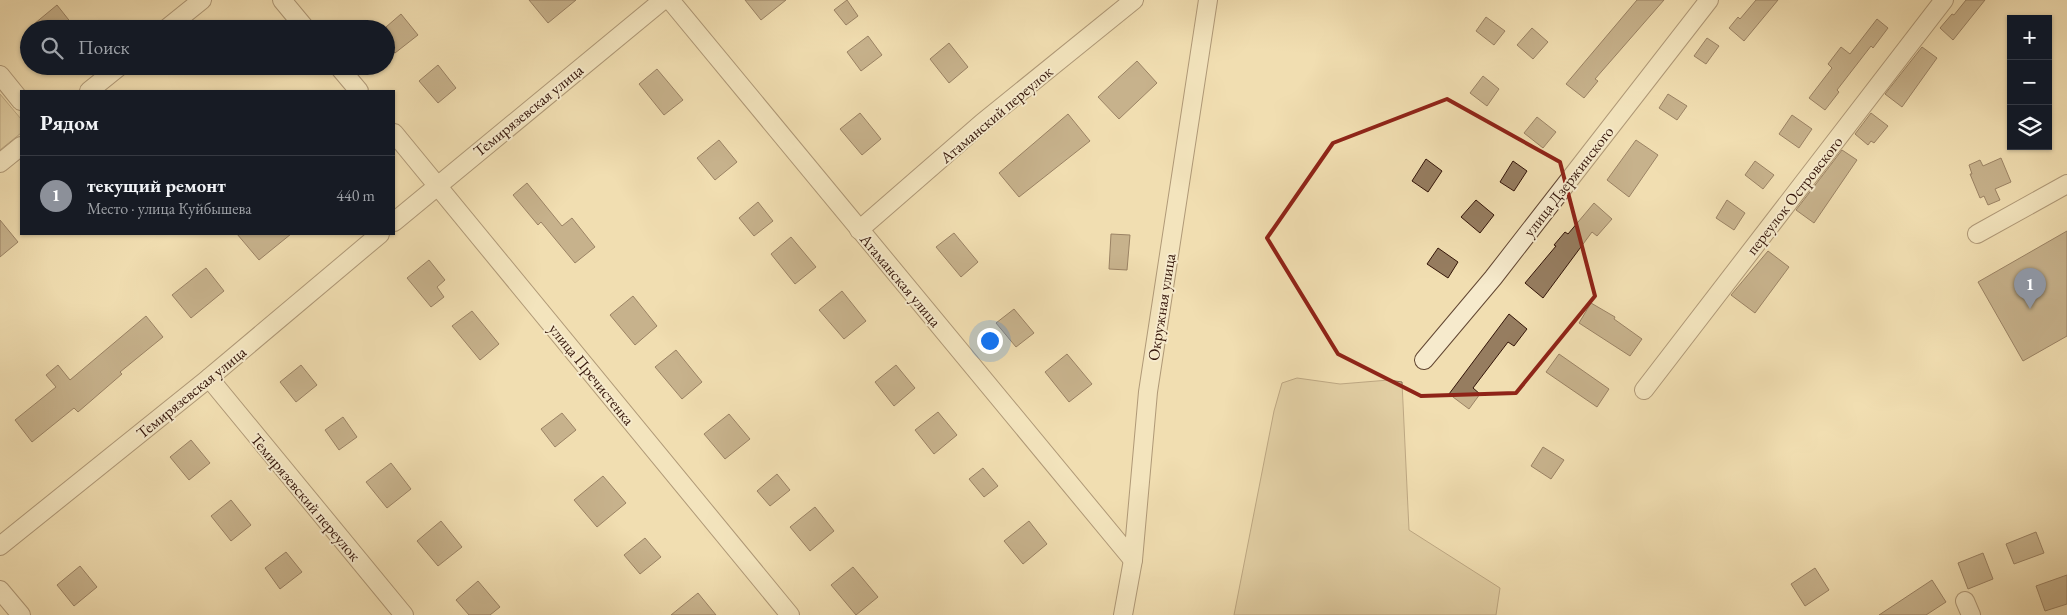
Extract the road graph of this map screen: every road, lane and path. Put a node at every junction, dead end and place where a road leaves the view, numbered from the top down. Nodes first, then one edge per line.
1 (202, 0) edge
2 (282, 0) edge
3 (664, 0) edge
4 (670, 0) edge
5 (1134, 0) edge
6 (1208, 0) edge
7 (1709, 0) edge
8 (1944, 0) edge
9 (177, 20) edge
10 (299, 20) edge
11 (0, 75) edge
12 (109, 75) edge
13 (346, 75) edge
14 (90, 90) edge
15 (358, 90) edge
16 (20, 100) edge
17 (395, 134) edge
18 (20, 147) edge
19 (0, 163) edge
20 (2067, 184) edge
21 (437, 185) junction
22 (395, 221) edge
23 (859, 230) junction
24 (1976, 234) dead end
25 (379, 235) edge
26 (1424, 360) dead end
27 (209, 378) junction
28 (1644, 390) dead end
29 (0, 546) edge
30 (1132, 560) junction
31 (0, 590) edge
32 (21, 615) edge
33 (404, 615) edge
34 (790, 615) edge
35 (1123, 615) edge

1 - 9 street
2 - 10 street
3 - 21 street, Темирязевская улица
4 - 23 street, Атаманская улица
5 - 23 street, Атаманский переулок
6 - 30 street, Окружная улица
7 - 26 street, улица Дзержинского
8 - 28 street, переулок Островского
11 - 16 street
12 - 14 street
13 - 15 street
17 - 21 street, улица Пречистенка
18 - 19 street
20 - 24 street
21 - 22 street, Темирязевская улица
21 - 34 street, улица Пречистенка
23 - 30 street, Атаманская улица
25 - 27 street, Темирязевская улица
27 - 29 street, Темирязевская улица
27 - 33 street, Темирязевский переулок
30 - 35 street, Окружная улица
31 - 32 street

